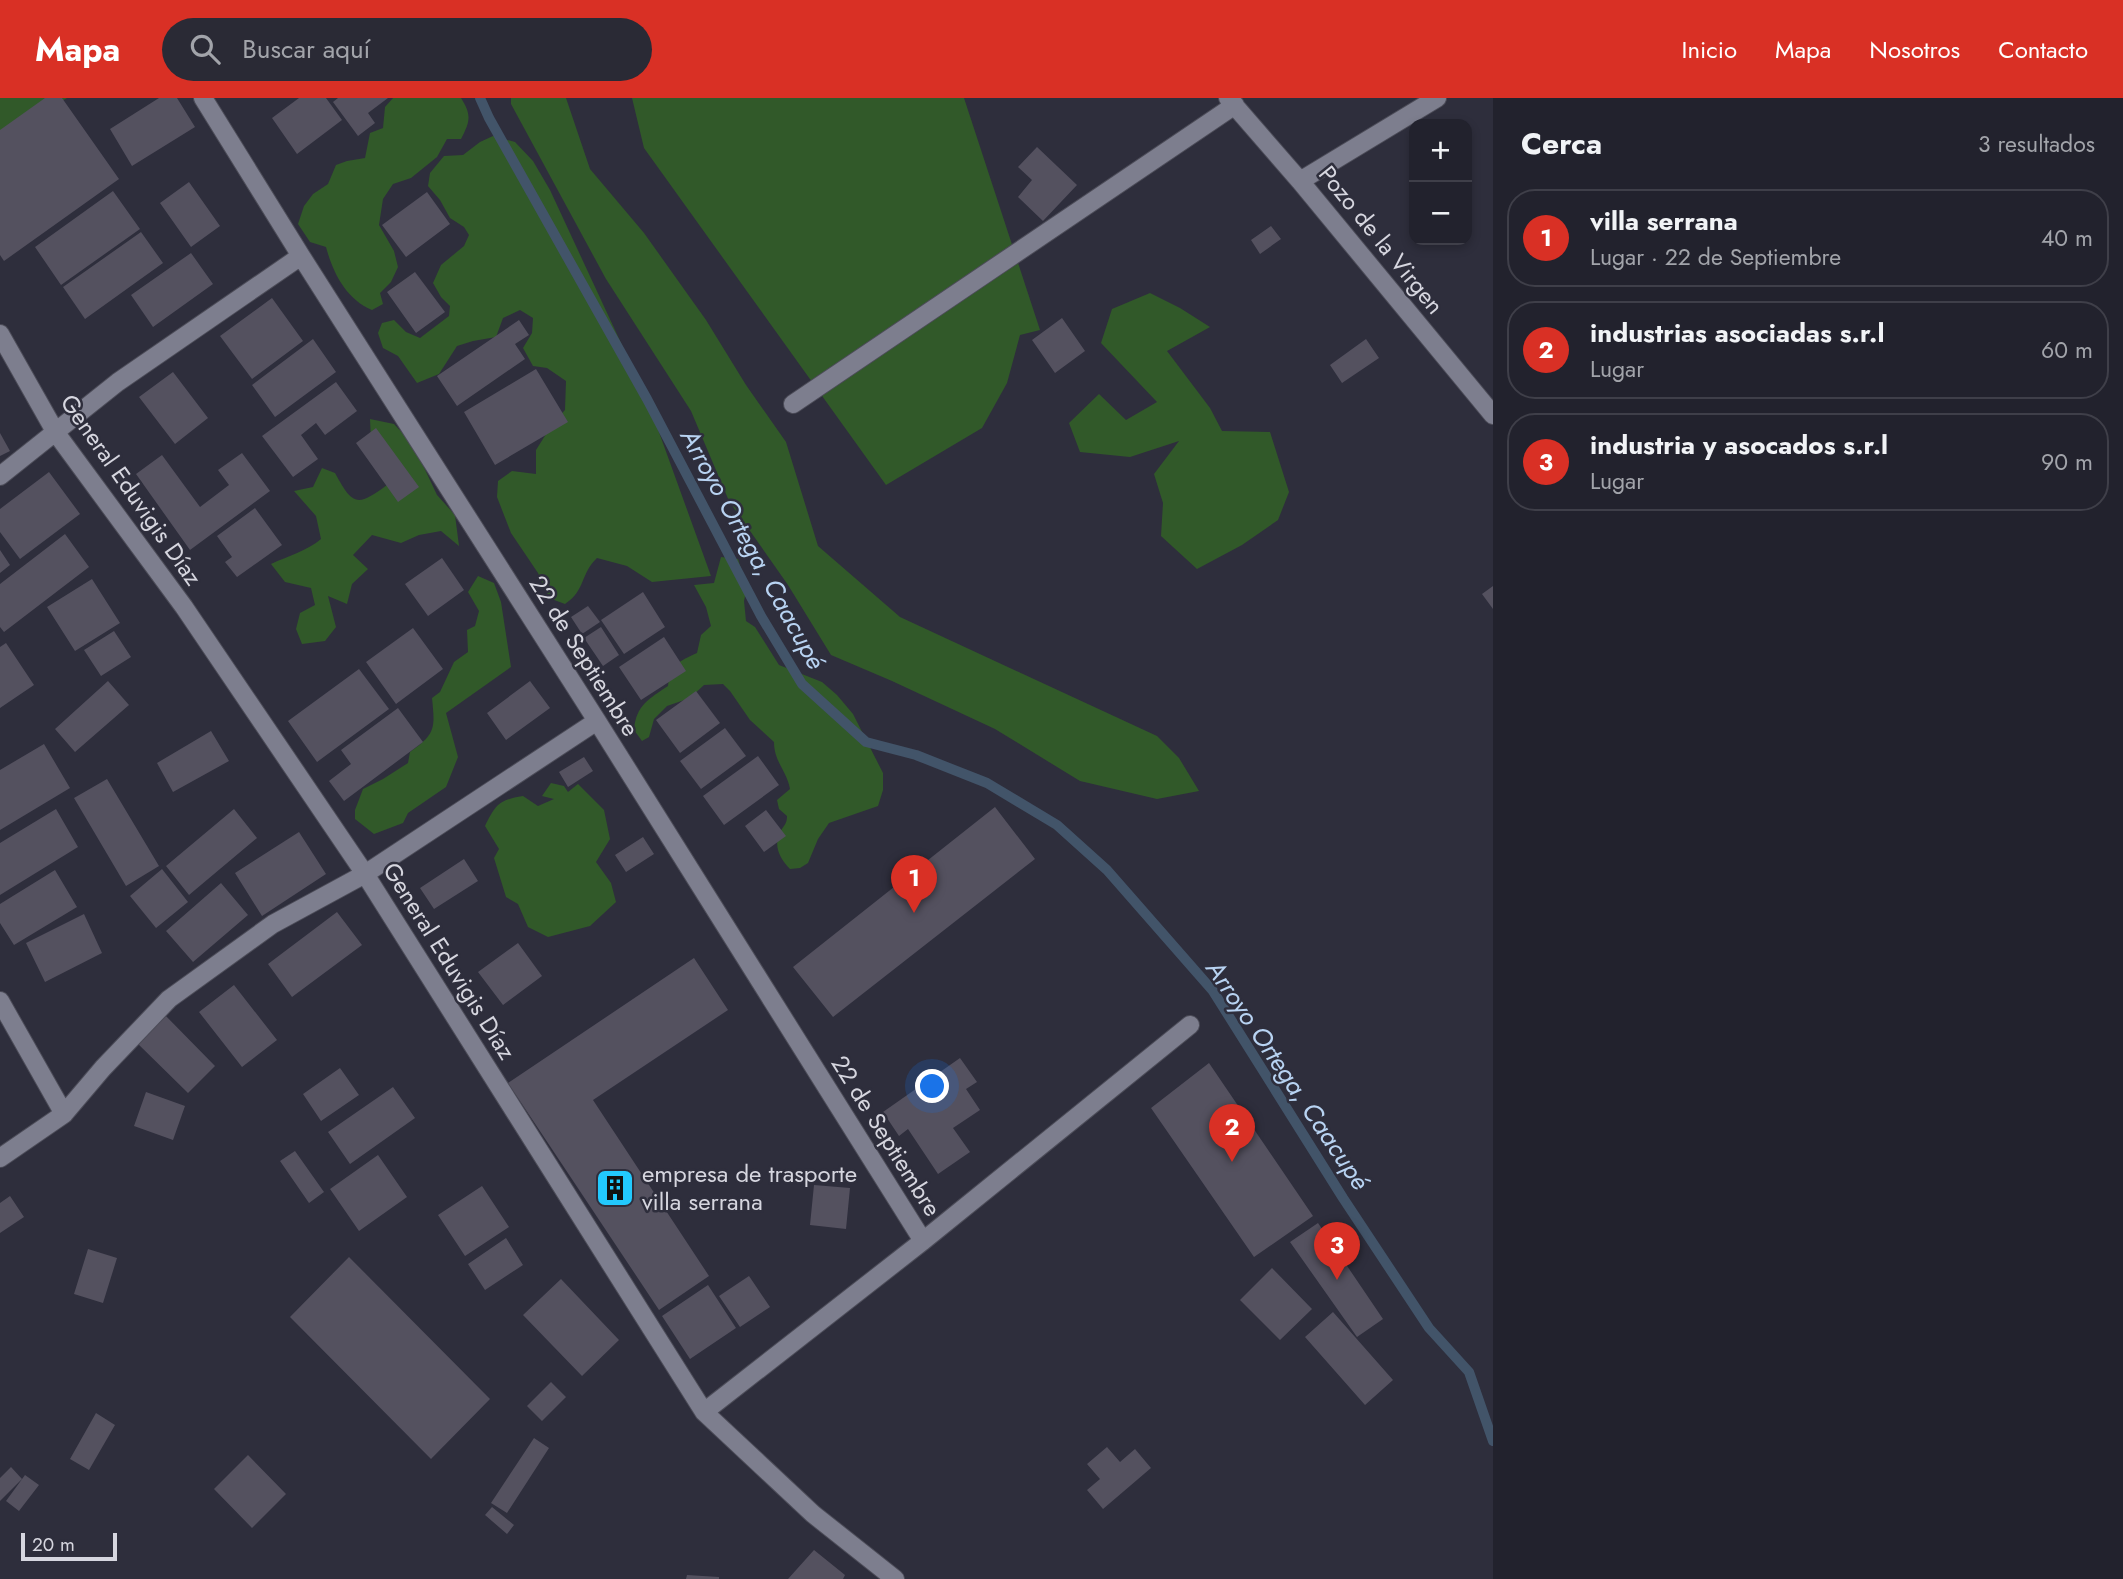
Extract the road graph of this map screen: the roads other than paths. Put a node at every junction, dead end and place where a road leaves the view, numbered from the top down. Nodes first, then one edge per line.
1 (203, 98) edge
2 (1437, 98) edge
3 (1232, 102) edge
4 (1300, 181) junction
5 (301, 256) junction
6 (0, 334) edge
7 (793, 404) dead end
8 (1493, 415) edge
9 (56, 433) junction
10 (0, 476) edge
11 (597, 721) junction
12 (365, 874) junction
13 (0, 1001) edge
14 (1190, 1025) dead end
15 (64, 1114) junction
16 (0, 1158) edge
17 (923, 1241) junction
18 (704, 1412) junction
19 (895, 1579) edge

1 - 5 street, 22 de Septiembre
2 - 4 street
3 - 4 street, Pozo de la Virgen
3 - 7 street
4 - 8 street, Pozo de la Virgen
5 - 9 street
5 - 11 street, 22 de Septiembre
6 - 9 street, General Eduvigis Díaz
9 - 10 street
9 - 12 street, General Eduvigis Díaz
11 - 12 street
11 - 17 street, 22 de Septiembre
12 - 15 street
12 - 18 street, General Eduvigis Díaz
13 - 15 street
14 - 17 street
15 - 16 street
17 - 18 street
18 - 19 street, General Eduvigis Díaz

